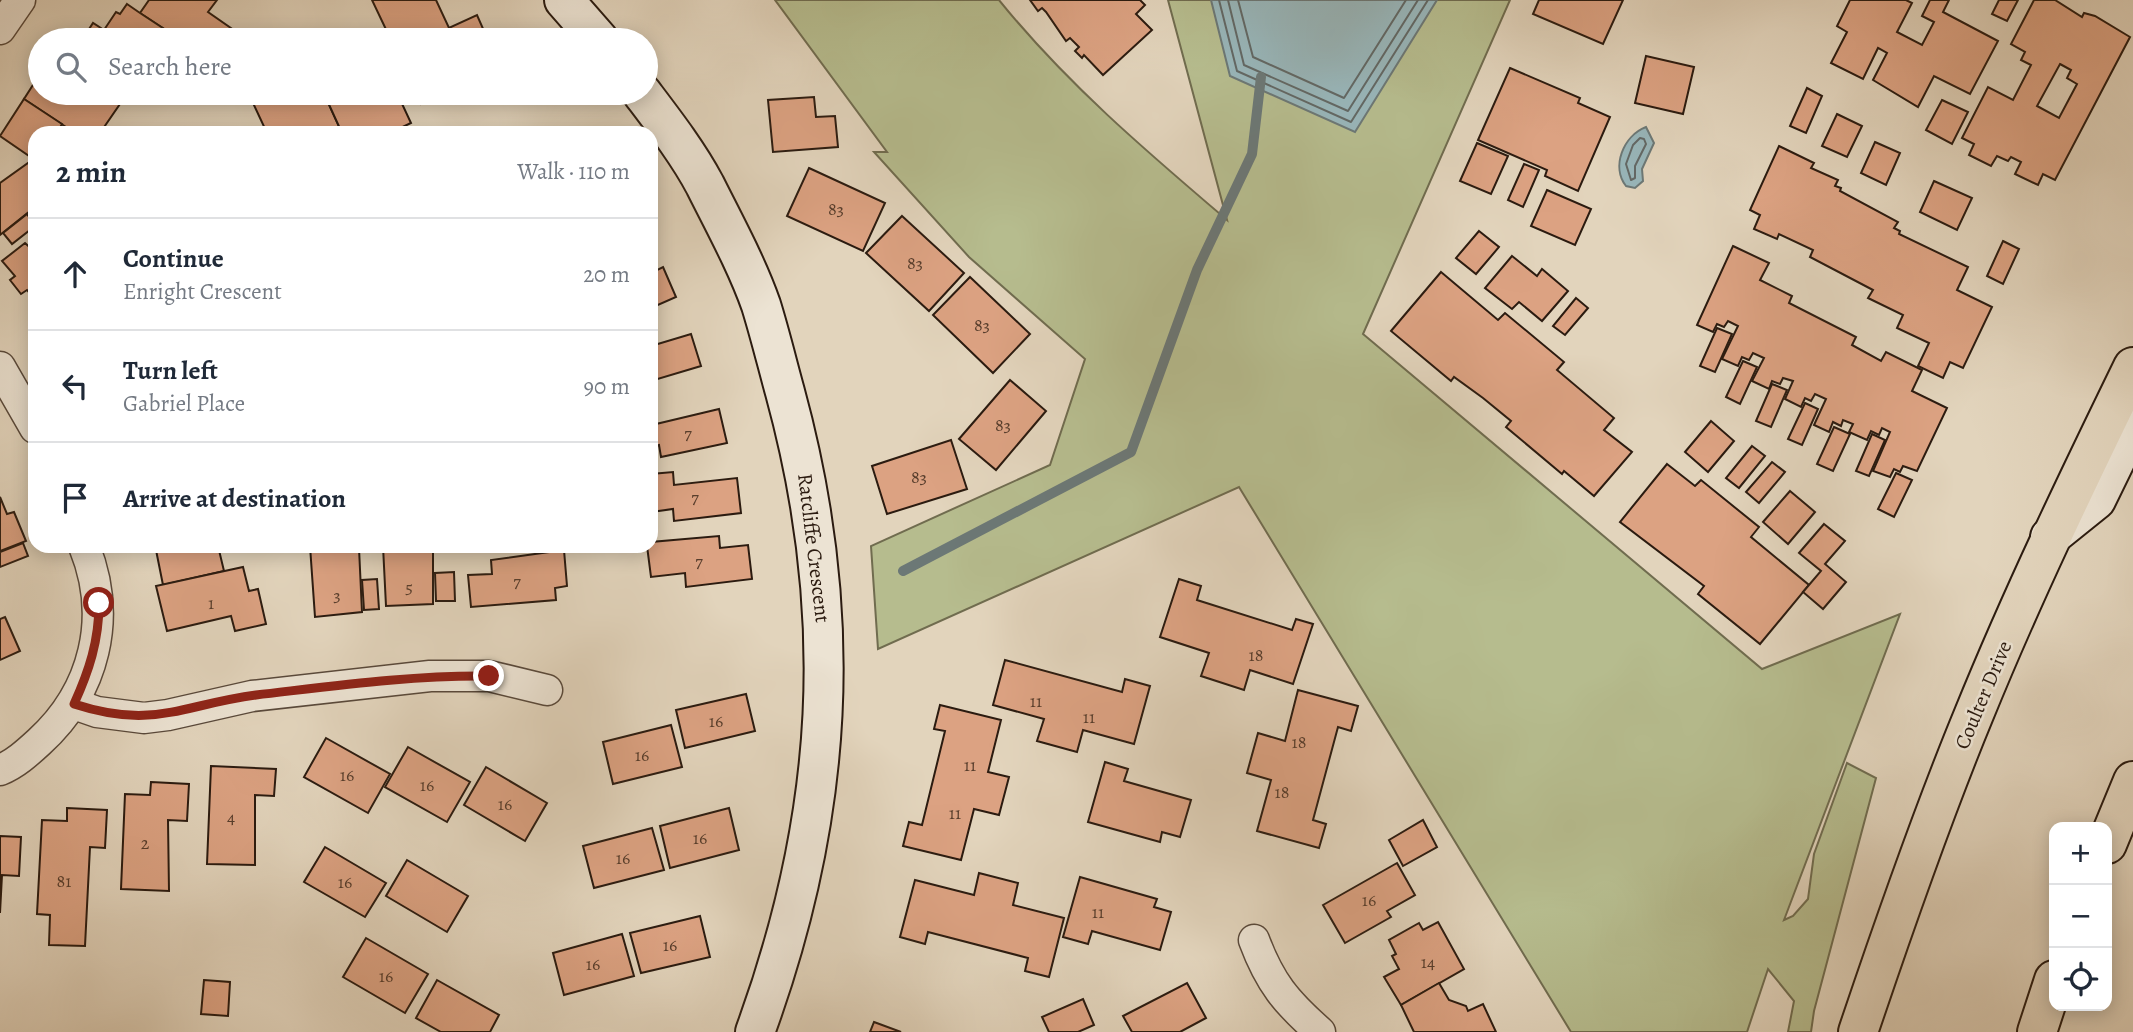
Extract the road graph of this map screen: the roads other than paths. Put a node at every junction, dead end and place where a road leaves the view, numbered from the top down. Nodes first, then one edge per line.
1 (20, 0) edge
2 (564, 0) edge
3 (588, 28) edge
4 (0, 29) edge
5 (650, 105) edge
6 (0, 367) edge
7 (2133, 367) edge
8 (28, 416) edge
9 (2133, 424) edge
10 (2050, 537) junction
11 (86, 553) edge
12 (547, 690) dead end
13 (74, 704) junction
14 (0, 770) edge
15 (2133, 781) edge
16 (2112, 832) edge
17 (1254, 940) dead end
18 (2049, 995) edge
19 (755, 1032) edge
20 (1320, 1032) edge
21 (1858, 1032) edge
22 (2037, 1032) edge

1 - 4 street
2 - 3 street
5 - 19 street, Ratcliffe Crescent
6 - 8 street
7 - 10 main road, Coulter Drive
9 - 10 street
10 - 21 main road, Coulter Drive
11 - 13 street
12 - 13 street
13 - 14 street
15 - 16 main road
17 - 20 street
18 - 22 main road

